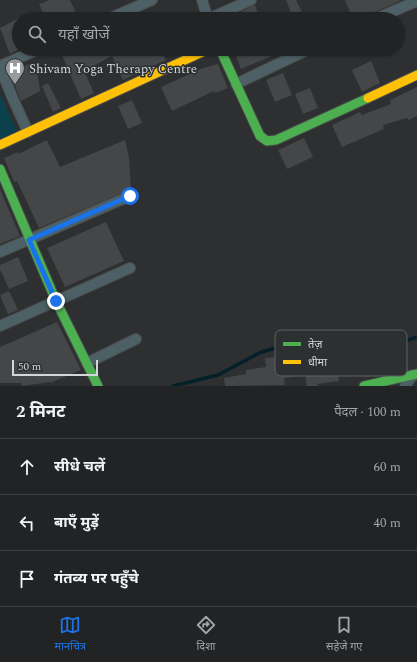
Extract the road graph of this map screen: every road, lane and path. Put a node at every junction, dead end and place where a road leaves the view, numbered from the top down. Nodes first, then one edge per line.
1 (152, 0) edge
2 (202, 0) edge
3 (251, 0) edge
4 (417, 1) edge
5 (124, 12) edge
6 (206, 12) edge
7 (224, 12) edge
8 (391, 12) edge
9 (23, 56) edge
10 (194, 56) edge
11 (223, 56) edge
12 (294, 56) edge
13 (0, 66) edge
14 (417, 75) edge
15 (236, 84) junction
16 (28, 132) junction
17 (0, 145) edge
18 (0, 169) edge
19 (130, 196) dead end
20 (29, 240) junction
21 (0, 252) edge
22 (130, 268) dead end
23 (56, 301) junction
24 (0, 326) edge
25 (136, 339) dead end
26 (87, 363) junction
27 (415, 374) edge
28 (406, 376) edge
29 (98, 386) edge
30 (364, 386) edge
31 (405, 386) edge

1 - 5 street
2 - 6 street
3 - 7 street
4 - 8 street
9 - 13 street
10 - 16 street
11 - 15 street
12 - 15 street
13 - 16 street
14 - 15 street
16 - 17 street
18 - 20 street
19 - 20 street
20 - 21 street
20 - 23 street
22 - 23 street
23 - 24 street
23 - 26 street
25 - 26 street
26 - 29 street
27 - 31 street
28 - 30 street

